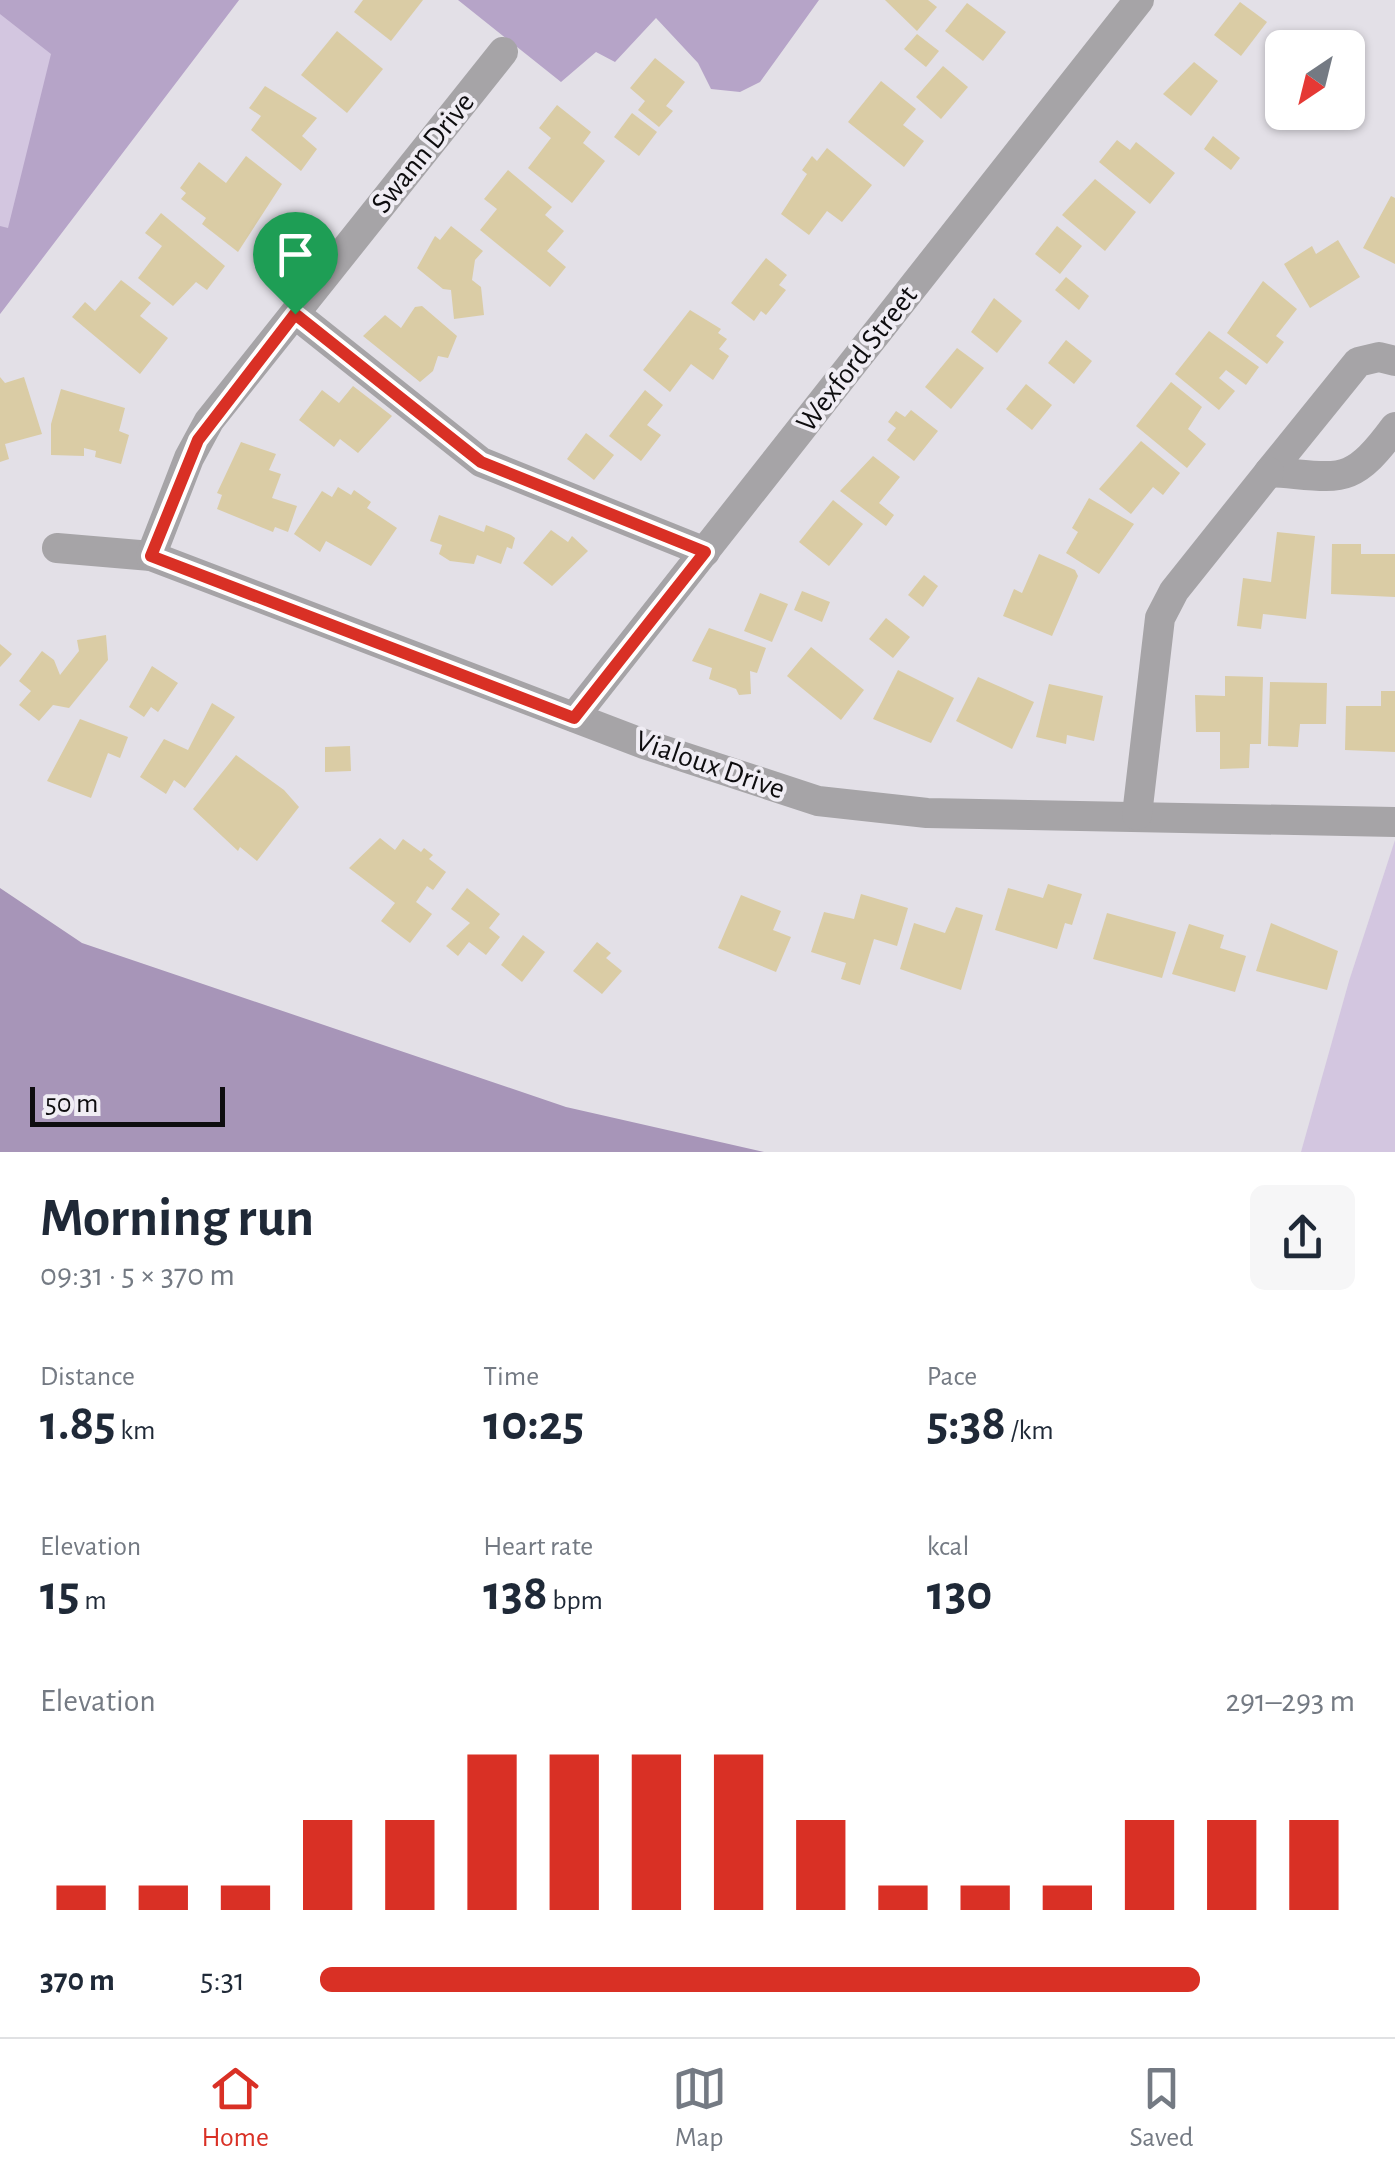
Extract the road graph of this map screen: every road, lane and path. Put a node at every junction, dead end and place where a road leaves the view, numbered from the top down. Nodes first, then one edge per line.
1 (1139, 0) edge
2 (503, 52) dead end
3 (295, 314) junction
4 (1395, 362) edge
5 (1395, 426) edge
6 (1269, 472) junction
7 (58, 548) dead end
8 (705, 552) junction
9 (151, 556) junction
10 (574, 718) junction
11 (1137, 815) junction
12 (1395, 822) edge

1 - 8 street, Wexford Street
2 - 3 street, Swann Drive
3 - 8 street
3 - 9 street, Swann Drive
4 - 6 street
5 - 6 street
6 - 11 street
7 - 9 street, Vialoux Drive
8 - 10 street, Wexford Street
9 - 10 street, Vialoux Drive
10 - 11 street, Vialoux Drive
11 - 12 street, Vialoux Drive

